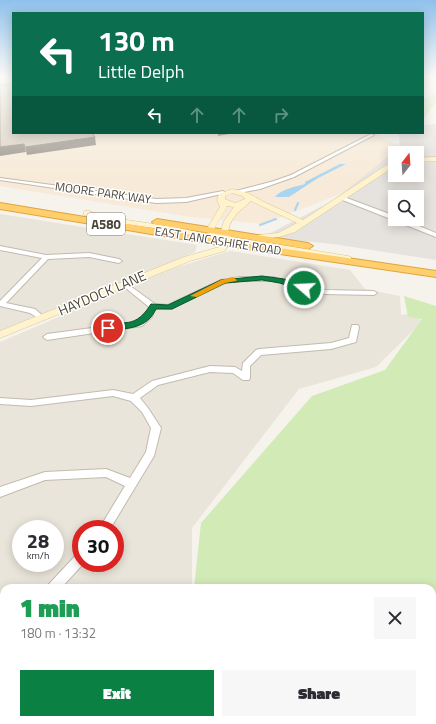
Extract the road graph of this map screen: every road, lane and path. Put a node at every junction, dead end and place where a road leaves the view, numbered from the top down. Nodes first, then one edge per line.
1 (372, 135) dead end
2 (436, 159) edge
3 (424, 160) edge
4 (388, 167) edge
5 (0, 179) edge
6 (258, 189) junction
7 (239, 192) junction
8 (342, 198) junction
9 (222, 199) junction
10 (246, 200) junction
11 (0, 201) edge
12 (0, 206) edge
13 (388, 216) edge
14 (304, 222) junction
15 (415, 226) edge
16 (292, 230) junction
17 (436, 234) edge
18 (212, 236) junction
19 (261, 237) junction
20 (225, 238) junction
21 (298, 244) junction
22 (0, 248) edge
23 (204, 254) junction
24 (46, 257) junction
25 (118, 261) dead end
26 (436, 264) edge
27 (436, 274) edge
28 (124, 284) junction
29 (357, 284) dead end
30 (361, 293) junction
31 (374, 293) dead end
32 (0, 304) edge
33 (153, 306) junction
34 (41, 318) junction
35 (355, 327) dead end
36 (0, 335) edge
37 (47, 337) dead end
38 (134, 398) junction
39 (0, 401) edge
40 (132, 484) junction
41 (0, 492) edge
42 (110, 520) edge
43 (72, 567) edge
44 (56, 584) edge

1 - 6 street
2 - 3 street
4 - 8 street
5 - 9 street, MOORE PARK WAY
6 - 7 street
6 - 10 street
7 - 9 street
7 - 10 street
8 - 13 street
8 - 14 street
9 - 10 street
9 - 18 street
10 - 14 street
10 - 20 street
11 - 18 highway, EAST LANCASHIRE ROAD / A580
12 - 18 highway, EAST LANCASHIRE ROAD / A580
14 - 16 street
15 - 17 street
16 - 19 street
16 - 21 street
18 - 20 highway, EAST LANCASHIRE ROAD / A580
18 - 23 street
19 - 20 highway, EAST LANCASHIRE ROAD / A580
19 - 21 highway, EAST LANCASHIRE ROAD / A580
20 - 23 street, HAYDOCK LANE
20 - 27 highway, EAST LANCASHIRE ROAD / A580
21 - 26 highway, EAST LANCASHIRE ROAD / A580
22 - 24 street
23 - 28 street, HAYDOCK LANE
24 - 25 street
24 - 32 street
28 - 33 street
28 - 34 street, HAYDOCK LANE
29 - 30 street
30 - 31 street
30 - 33 street
32 - 34 street
33 - 37 street
34 - 36 street, HAYDOCK LANE
35 - 38 street
38 - 39 street
38 - 40 street
40 - 41 street
40 - 42 street
43 - 44 street

